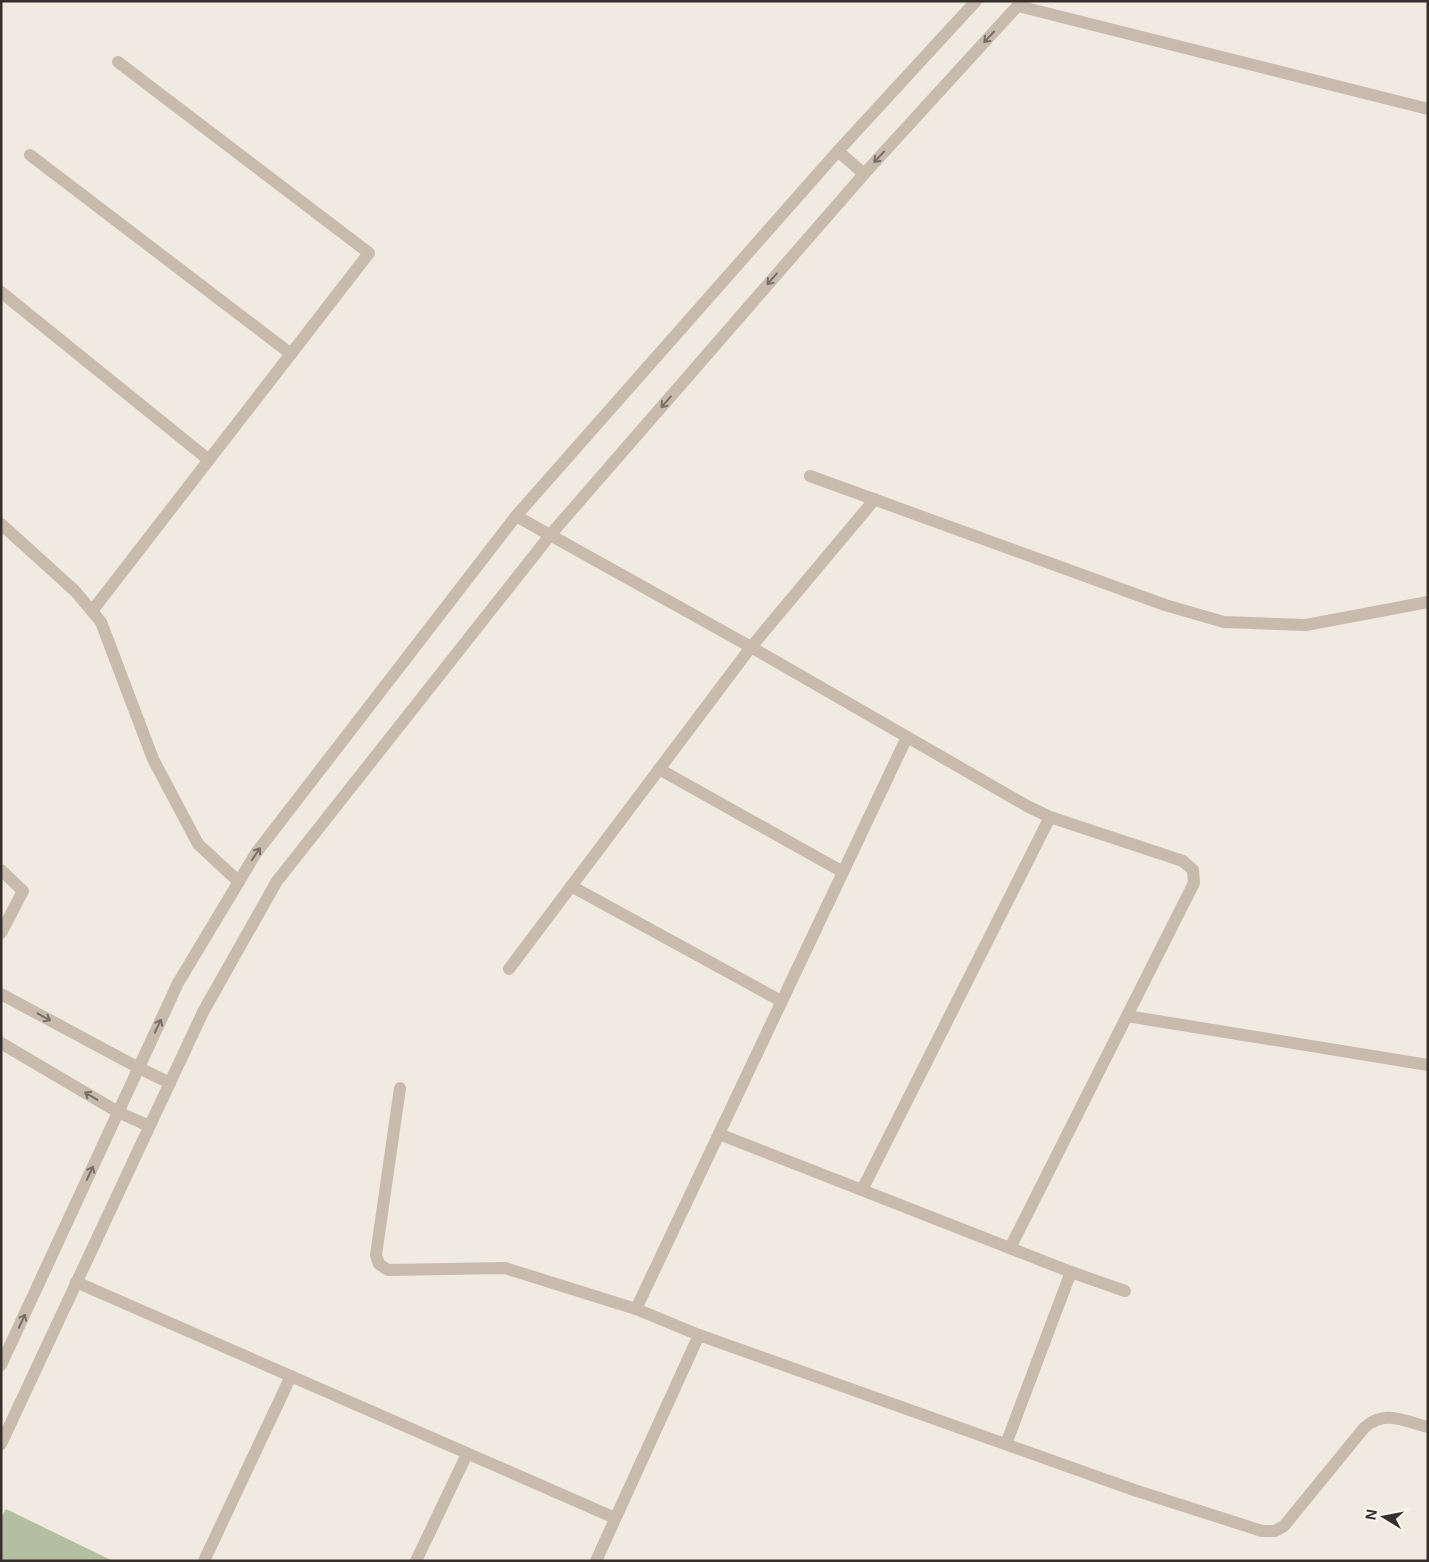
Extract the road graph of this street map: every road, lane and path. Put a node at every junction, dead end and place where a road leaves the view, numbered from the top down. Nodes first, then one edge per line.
1 (976, 1) edge
2 (1020, 4) edge
3 (118, 62) dead end
4 (1428, 109) edge
5 (838, 151) junction
6 (30, 155) dead end
7 (864, 174) junction
8 (1, 292) edge
9 (291, 354) junction
10 (209, 460) junction
11 (810, 476) dead end
12 (875, 499) junction
13 (516, 516) junction
14 (1, 524) edge
15 (551, 534) junction
16 (1428, 602) edge
17 (92, 611) junction
18 (751, 647) junction
19 (907, 737) junction
20 (659, 769) junction
21 (1050, 817) junction
22 (1, 870) edge
23 (843, 872) junction
24 (239, 882) junction
25 (571, 886) junction
26 (1, 933) edge
27 (509, 969) dead end
28 (1, 994) edge
29 (781, 1001) junction
30 (1127, 1016) junction
31 (1, 1043) edge
32 (1428, 1065) edge
33 (139, 1068) junction
34 (170, 1083) junction
35 (400, 1088) dead end
36 (118, 1112) junction
37 (149, 1126) junction
38 (719, 1134) junction
39 (862, 1190) junction
40 (1010, 1248) junction
41 (1070, 1272) junction
42 (76, 1282) junction
43 (1125, 1291) dead end
44 (636, 1309) junction
45 (699, 1335) junction
46 (1, 1365) edge
47 (291, 1376) junction
48 (1428, 1427) edge
49 (1, 1444) edge
50 (1006, 1444) junction
51 (467, 1454) junction
52 (615, 1518) junction
53 (204, 1561) edge
54 (416, 1561) edge
55 (596, 1561) edge

1 - 5 street
2 - 4 street
2 -> 7 street
3 - 9 street
5 - 7 street
5 - 13 street
6 - 9 street
7 -> 15 street
8 - 10 street
9 - 10 street
10 - 17 street
11 - 12 street
12 - 16 street
12 - 18 street
13 - 15 street
24 -> 13 street
14 - 17 street
15 - 18 street
15 - 34 street
17 - 24 street
18 - 19 street
18 - 20 street
19 - 21 street
19 - 23 street
20 - 23 street
20 - 25 street
21 - 30 street
21 - 39 street
22 - 26 street
23 - 29 street
33 -> 24 street
25 - 27 street
25 - 29 street
28 -> 33 street
29 - 38 street
30 - 32 street
30 - 40 street
36 -> 31 street
33 - 34 street
33 - 36 street
34 - 37 street
35 - 44 street
36 - 37 street
46 -> 36 street
37 - 42 street
38 - 39 street
38 - 44 street
39 - 40 street
40 - 41 street
41 - 43 street
41 - 50 street
42 - 47 street
42 - 49 street
44 - 45 street
45 - 50 street
45 - 52 street
47 - 51 street
47 - 53 street
48 - 50 street
51 - 52 street
51 - 54 street
52 - 55 street

